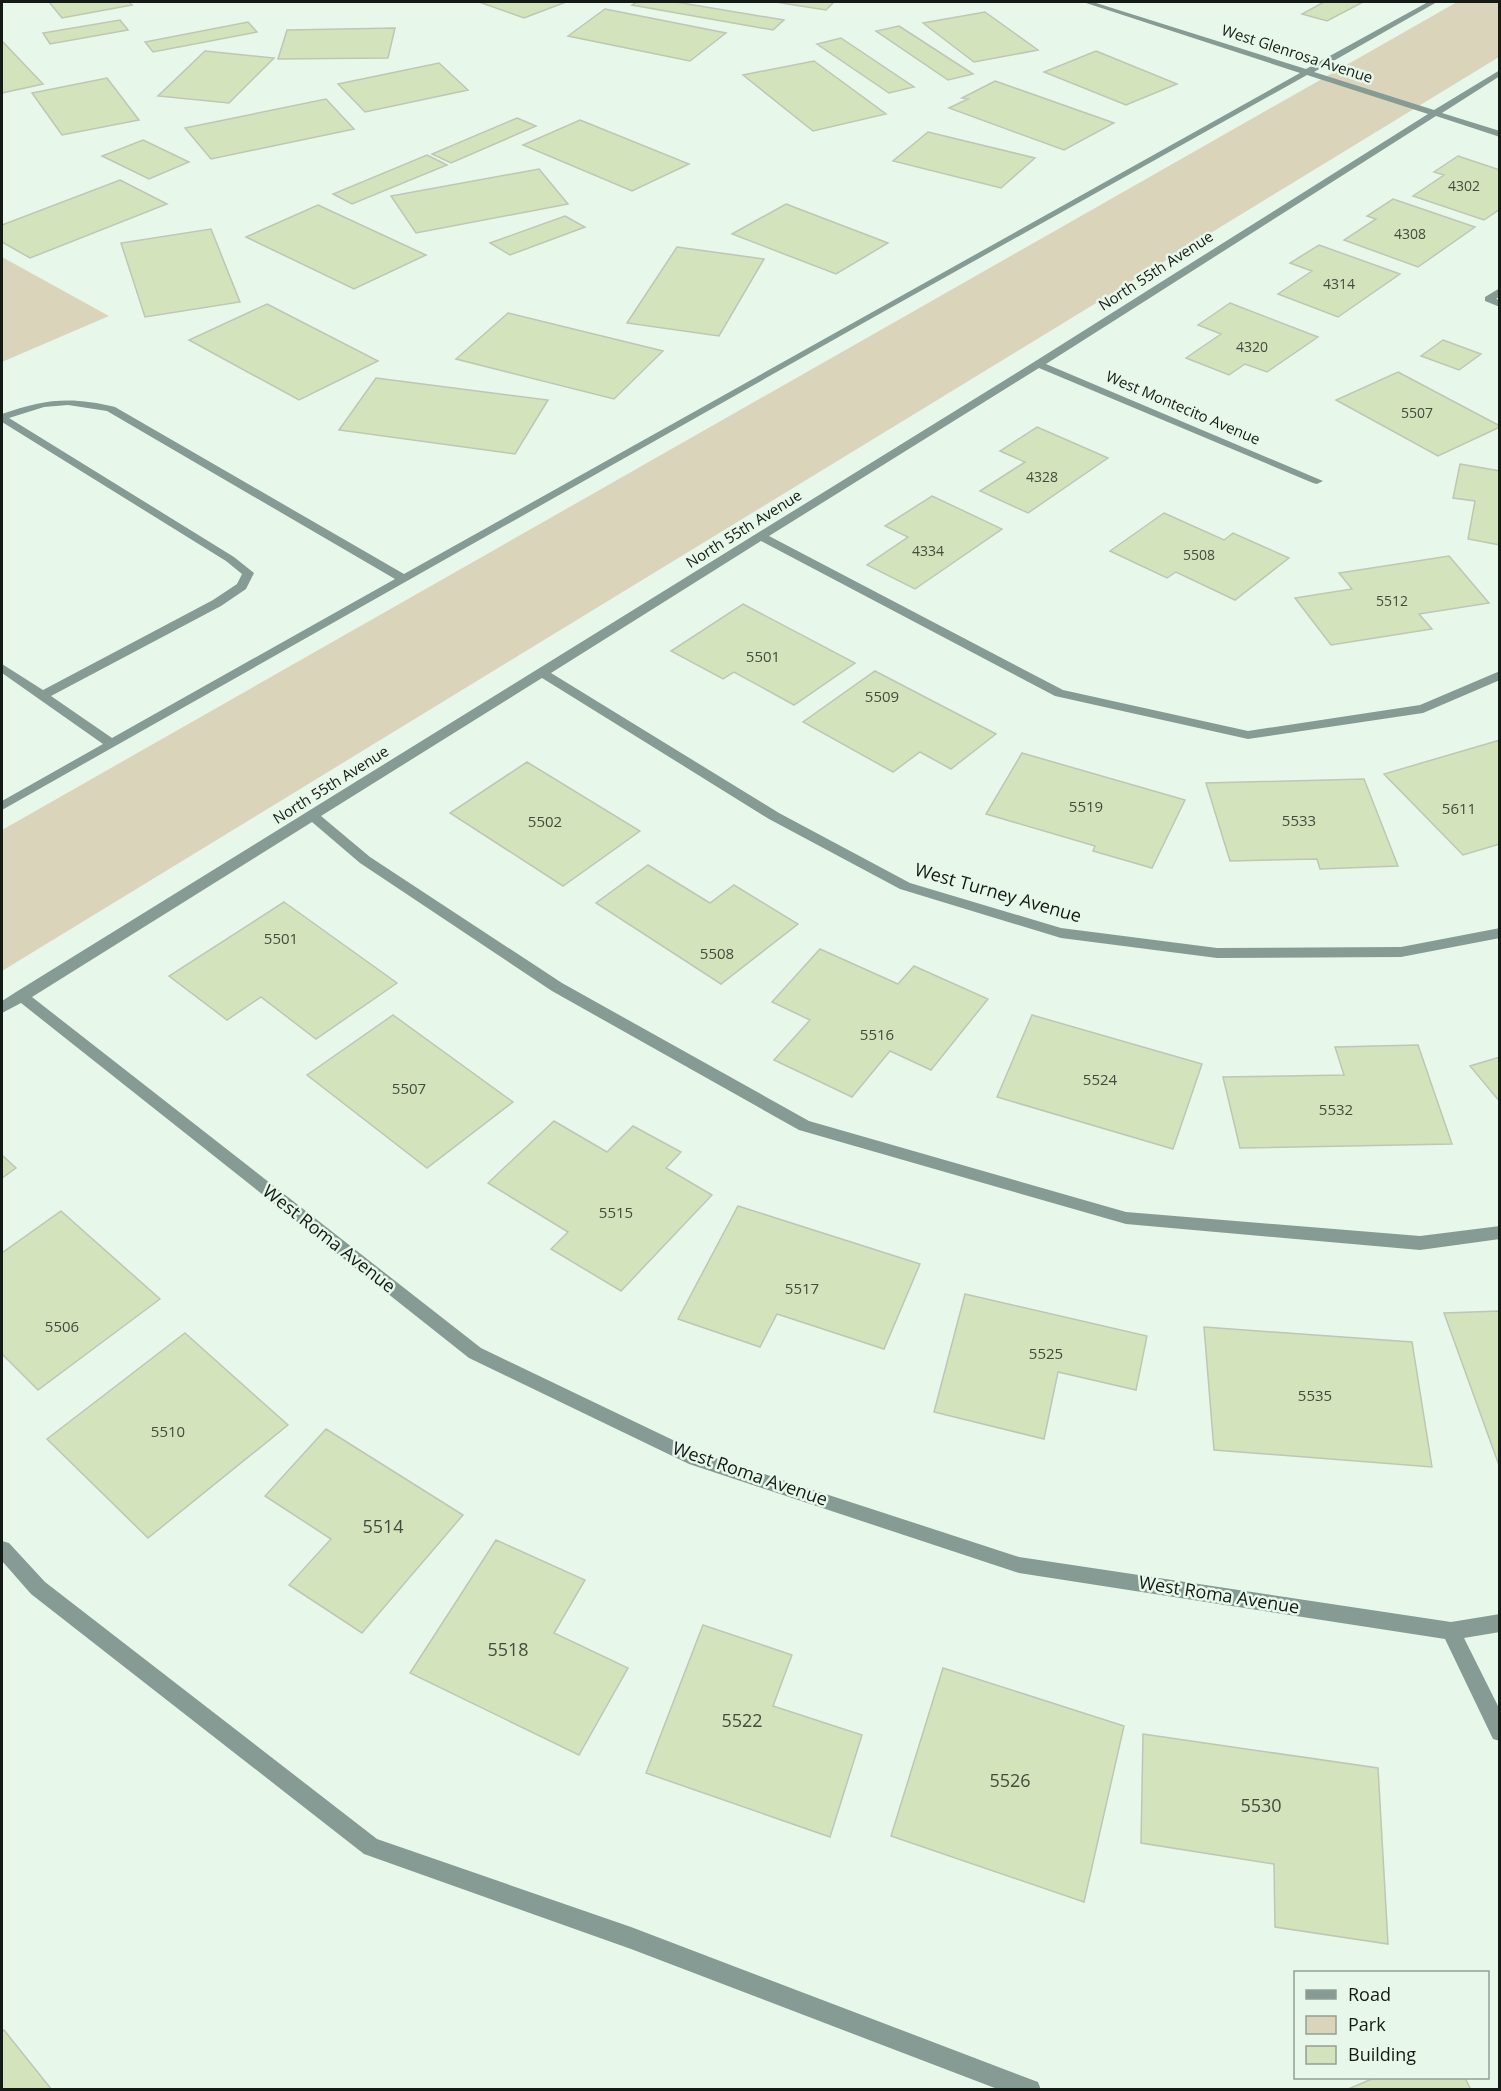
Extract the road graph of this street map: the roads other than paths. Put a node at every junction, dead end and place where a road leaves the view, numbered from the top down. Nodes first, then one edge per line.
1 (1087, 2) edge
2 (1433, 2) edge
3 (1308, 72) junction
4 (1500, 72) edge
5 (1433, 112) junction
6 (1500, 134) edge
7 (1500, 291) edge
8 (1500, 304) edge
9 (1038, 364) junction
10 (2, 417) edge
11 (1317, 481) dead end
12 (760, 536) junction
13 (404, 579) junction
14 (2, 668) edge
15 (541, 672) junction
16 (1500, 675) edge
17 (42, 696) junction
18 (111, 744) junction
19 (2, 806) edge
20 (312, 815) junction
21 (1500, 933) edge
22 (21, 996) junction
23 (2, 1008) edge
24 (1500, 1232) edge
25 (2, 1549) edge
26 (1500, 1623) edge
27 (1451, 1631) junction
28 (1500, 1732) edge
29 (1030, 2090) edge

1 - 3 street, West Glenrosa Avenue
2 - 3 street
3 - 5 street, West Glenrosa Avenue
3 - 13 street
4 - 5 street, North 55th Avenue
5 - 6 street, West Glenrosa Avenue
5 - 9 street, North 55th Avenue
7 - 8 street
9 - 11 street, West Montecito Avenue
9 - 12 street, North 55th Avenue
10 - 13 street
10 - 17 street
12 - 15 street, North 55th Avenue
12 - 16 street
13 - 18 street
14 - 17 street
15 - 20 street, North 55th Avenue
15 - 21 street, West Turney Avenue
17 - 18 street
18 - 19 street
20 - 22 street, North 55th Avenue
20 - 24 street
22 - 23 street, North 55th Avenue
22 - 27 street, West Roma Avenue
25 - 29 street
26 - 27 street, West Roma Avenue
27 - 28 street

